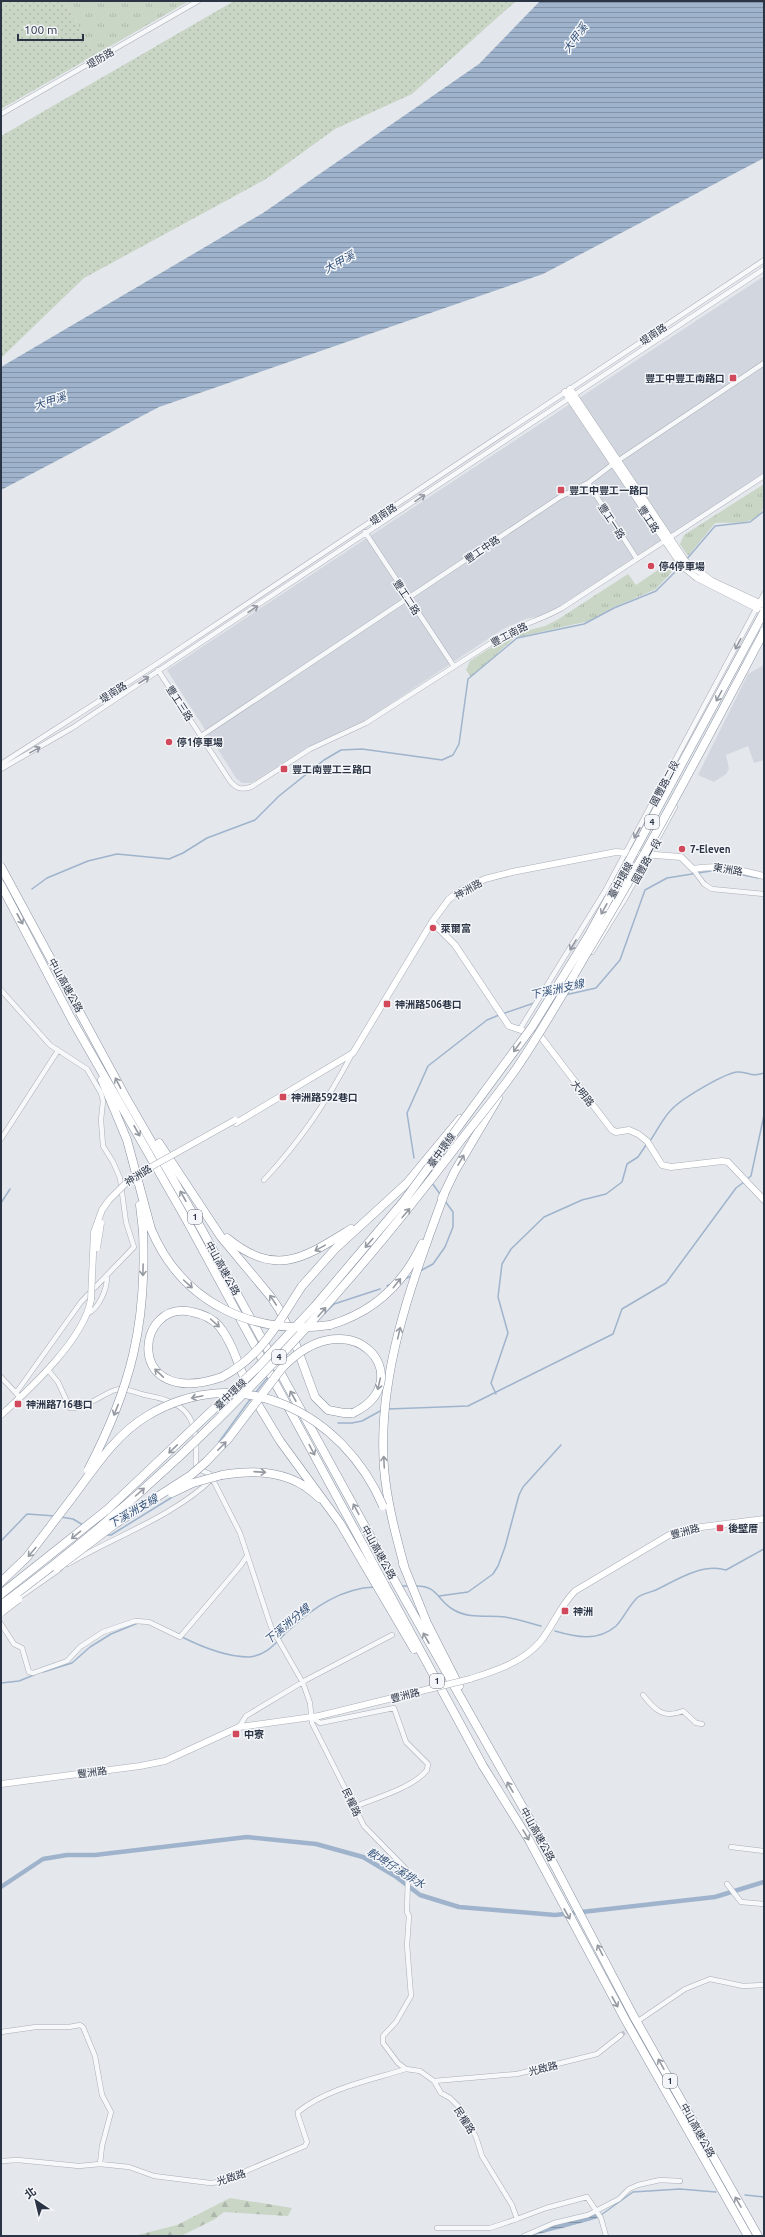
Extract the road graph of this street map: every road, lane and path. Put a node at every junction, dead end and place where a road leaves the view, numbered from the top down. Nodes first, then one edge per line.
1 (198, 1) edge
2 (1, 114) edge
3 (764, 260) edge
4 (764, 269) edge
5 (764, 363) edge
6 (567, 391) junction
7 (571, 397) junction
8 (615, 462) junction
9 (764, 476) edge
10 (588, 483) junction
11 (362, 528) junction
12 (366, 533) junction
13 (667, 540) junction
14 (637, 559) junction
15 (683, 562) junction
16 (764, 594) edge
17 (408, 599) junction
18 (762, 604) edge
19 (761, 611) edge
20 (764, 632) edge
21 (764, 637) edge
22 (155, 665) junction
23 (453, 665) junction
24 (159, 671) junction
25 (201, 736) junction
26 (1, 764) edge
27 (1, 769) edge
28 (250, 787) joint
29 (627, 851) junction
30 (650, 854) junction
31 (1, 867) edge
32 (693, 869) junction
33 (764, 876) edge
34 (1, 885) edge
35 (764, 894) edge
36 (432, 922) junction
37 (1, 990) edge
38 (72, 1020) junction
39 (520, 1029) junction
40 (541, 1037) junction
41 (57, 1052) junction
42 (353, 1053) junction
43 (502, 1067) junction
44 (516, 1069) junction
45 (125, 1096) junction
46 (1, 1139) edge
47 (134, 1163) junction
48 (264, 1180) dead end
49 (406, 1183) junction
50 (444, 1195) junction
51 (764, 1200) edge
52 (212, 1221) junction
53 (107, 1277) junction
54 (87, 1314) junction
55 (48, 1370) junction
56 (1, 1377) edge
57 (18, 1396) junction
58 (1, 1415) edge
59 (212, 1479) junction
60 (72, 1498) junction
61 (386, 1503) junction
62 (135, 1512) junction
63 (764, 1519) edge
64 (340, 1523) junction
65 (246, 1556) junction
66 (378, 1580) junction
67 (1, 1582) edge
68 (1, 1594) edge
69 (1, 1605) edge
70 (1, 1611) edge
71 (1, 1624) edge
72 (392, 1635) dead end
73 (303, 1683) junction
74 (643, 1695) dead end
75 (312, 1718) junction
76 (702, 1724) dead end
77 (239, 1727) junction
78 (486, 1745) junction
79 (1, 1784) edge
80 (354, 1807) junction
81 (731, 1847) dead end
82 (764, 1851) edge
83 (727, 1884) dead end
84 (764, 1904) edge
85 (764, 1985) edge
86 (641, 2019) tunnel mouth
87 (1, 2032) edge
88 (621, 2035) tunnel mouth
89 (406, 2069) junction
90 (434, 2081) junction
91 (1, 2161) edge
92 (100, 2164) junction
93 (680, 2181) dead end
94 (598, 2212) junction
95 (517, 2219) junction
96 (437, 2228) dead end
97 (524, 2236) edge
98 (606, 2236) edge
99 (748, 2236) edge
100 (758, 2236) edge

1 - 2 street, 堤防路
3 - 6 street, 堤南路
4 - 7 street, 堤南路
5 - 8 street, 豐工中路
6 - 7 street, 豐工路
6 - 11 street, 堤南路
7 - 8 street, 豐工路
12 -> 7 street, 堤南路
8 - 10 street, 豐工中路
8 - 13 street, 豐工路
9 - 13 street, 豐工南路
10 - 14 street, 豐工一路
10 - 17 street, 豐工中路
11 - 12 street, 豐工二路
11 - 22 street, 堤南路
12 - 17 street, 豐工二路
24 -> 12 street, 堤南路
13 - 14 street, 豐工南路
13 - 15 street, 豐工路
14 - 23 street, 豐工南路
15 - 18 street, 豐工路
15 - 19 street, 豐工路
16 - 18 street, 國豐路二段
17 - 23 street, 豐工二路
17 - 25 street, 豐工中路
18 - 19 street, 國豐路二段
19 -> 29 street, 國豐路二段
19 -> 43 highway, 臺中環線 / 4, bridge
20 - 44 highway, 臺中環線 / 4, bridge
21 - 30 street, 國豐路一段
22 - 24 street, 豐工三路
22 - 26 street, 堤南路
23 - 28 street, 豐工南路
24 - 25 street, 豐工三路
27 -> 24 street, 堤南路
25 - 28 street, 豐工三路
29 - 30 street, 神洲路
29 - 36 street, 神洲路
29 -> 39 street, 國豐路二段
30 - 32 street, 神洲路
30 - 40 street, 國豐路一段
45 -> 31 highway, 中山高速公路 / 1
32 - 33 street, 東洲路
32 - 35 street
34 -> 38 highway, 中山高速公路 / 1
36 - 39 street
36 - 42 street, 神洲路
37 - 41 street
38 - 47 highway
38 -> 66 highway, 中山高速公路 / 1
39 - 40 street
40 - 51 street, 大明路
41 - 46 street
41 - 53 street
42 - 48 street
42 - 54 street, 神洲路, bridge
43 - 49 highway, bridge
43 -> 68 highway, 臺中環線 / 4, bridge
50 -> 44 highway, bridge
69 -> 44 highway, 臺中環線 / 4, bridge
45 - 52 highway
78 -> 45 highway, 中山高速公路 / 1
47 -> 50 highway, bridge
47 -> 60 highway, bridge
49 -> 52 highway
49 -> 64 highway, bridge
61 -> 50 highway
62 -> 52 highway, bridge
53 - 54 street
53 - 57 street
54 - 55 street, 神洲路
55 - 57 street, 神洲路
55 - 59 street
56 - 57 street
57 - 58 street, 神洲路
59 - 65 street, 民權路
59 - 70 street
61 -> 60 highway, bridge
60 -> 67 highway
61 - 78 highway
62 -> 64 highway, bridge
62 - 70 highway, bridge
63 - 75 street, 豐洲路, bridge
64 - 66 highway
65 - 71 street
65 - 73 street, 民權路
66 -> 99 highway, 中山高速公路 / 1
72 - 73 street
73 - 75 street, 民權路
73 - 77 street
74 - 76 street
75 - 77 street, 豐洲路
75 - 80 street, 民權路
75 - 80 street
77 - 79 street, 豐洲路
100 -> 78 highway, 中山高速公路 / 1
80 - 89 street, 民權路
81 - 82 street
83 - 84 street
85 - 86 street
87 - 92 street
88 - 90 street, 光啟路
89 - 90 street, 民權路
89 - 92 street, 光啟路
90 - 95 street, 民權路
91 - 92 street, 光啟路
93 - 94 street
94 - 95 street
94 - 97 street
94 - 98 street
95 - 96 street

